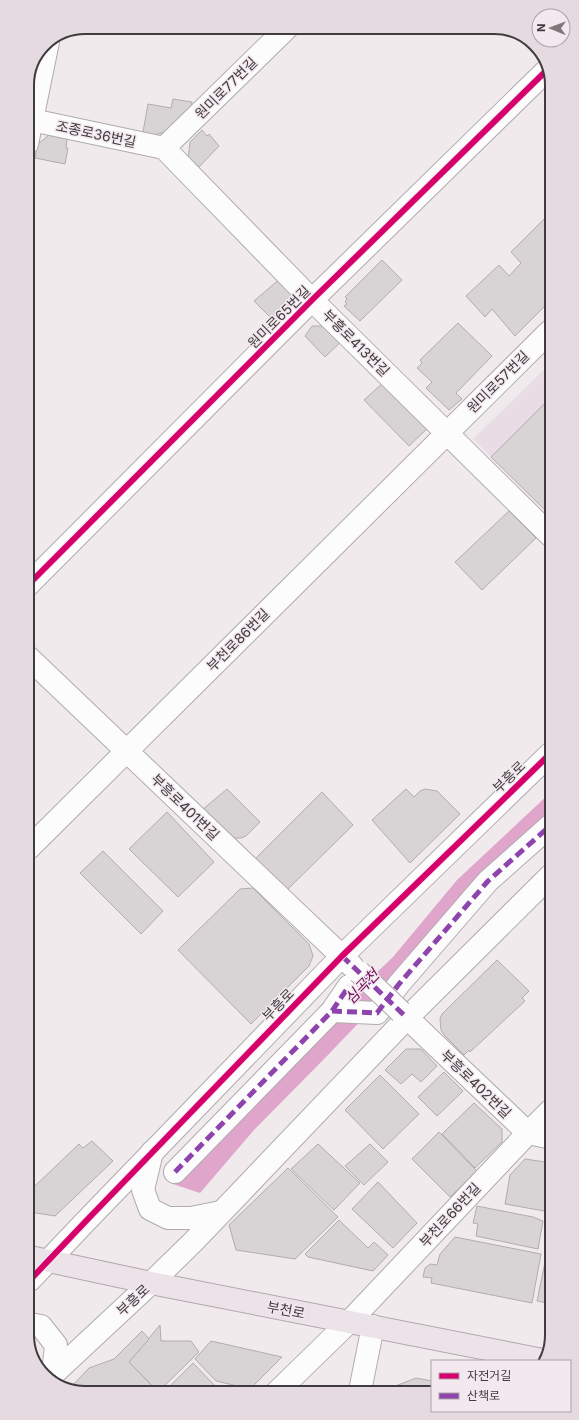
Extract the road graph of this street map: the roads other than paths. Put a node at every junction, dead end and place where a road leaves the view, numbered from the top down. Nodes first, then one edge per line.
1 (281, 34) edge
2 (45, 54) edge
3 (543, 73) edge
4 (34, 102) edge
5 (34, 120) edge
6 (164, 148) junction
7 (312, 300) junction
8 (545, 336) edge
9 (447, 433) junction
10 (545, 530) edge
11 (34, 579) edge
12 (34, 663) edge
13 (126, 751) junction
14 (545, 759) edge
15 (545, 830) edge
16 (34, 843) edge
17 (545, 881) edge
18 (342, 956) junction
19 (349, 986) dead end
20 (332, 1011) junction
21 (407, 1018) junction
22 (545, 1117) edge
23 (528, 1133) junction
24 (545, 1137) edge
25 (152, 1152) junction
26 (175, 1172) dead end
27 (221, 1212) junction
28 (39, 1259) edge
29 (34, 1271) edge
30 (151, 1283) junction
31 (349, 1322) junction
32 (34, 1325) edge
33 (373, 1326) junction
34 (539, 1359) edge
35 (51, 1372) edge
36 (52, 1374) edge
37 (283, 1386) edge
38 (361, 1386) edge

1 - 6 street, 원미로77번길
2 - 4 street
3 - 7 street, 원미로65번길
5 - 6 street, 조종로36번길
6 - 7 street, 부흥로413번길
7 - 9 street, 부흥로413번길
7 - 11 street, 원미로65번길
8 - 9 street, 원미로57번길
9 - 10 street, 부흥로413번길
9 - 13 street, 부천로86번길
12 - 13 street, 부흥로401번길
13 - 16 street, 부천로86번길
13 - 18 street, 부흥로401번길
14 - 18 street, 부흥로
15 - 20 street
17 - 21 street, 부흥로
18 - 21 street, 부흥로401번길, bridge
18 - 25 street, 부흥로
19 - 20 street
20 - 26 street
21 - 23 street, 부흥로402번길
21 - 27 street, 부흥로
22 - 23 street, 부천로66번길
23 - 24 street
23 - 31 street, 부천로66번길
25 - 27 street
25 - 28 street, 부흥로
27 - 30 street, 부흥로
28 - 29 street, 부흥로
28 - 30 main road, 부천로
30 - 31 main road, 부천로
30 - 36 street, 부흥로
31 - 33 main road, 부천로
31 - 37 street, 부천로66번길
32 - 35 street
33 - 34 main road, 부천로
33 - 38 street

